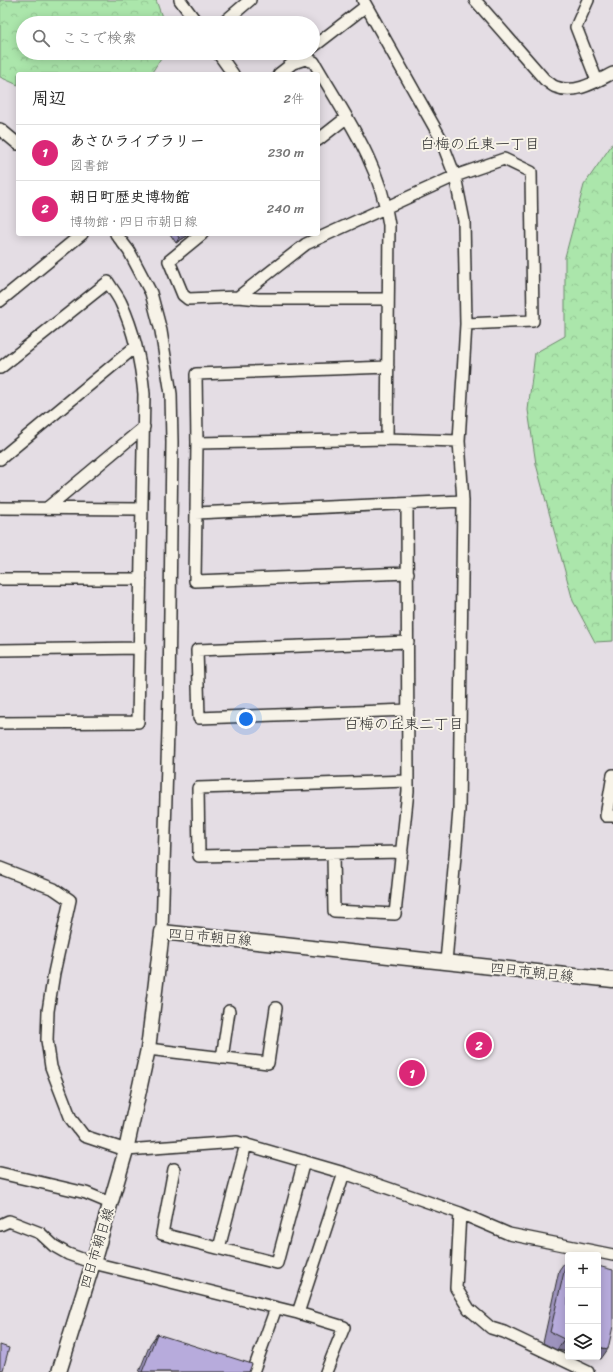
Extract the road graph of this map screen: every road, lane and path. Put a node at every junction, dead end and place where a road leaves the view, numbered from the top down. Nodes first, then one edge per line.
1 (180, 0) edge
2 (250, 0) edge
3 (475, 0) edge
4 (588, 0) edge
5 (365, 3) edge
6 (192, 16) edge
7 (231, 16) edge
8 (320, 41) edge
9 (223, 60) edge
10 (299, 60) edge
11 (312, 60) edge
12 (232, 72) edge
13 (282, 72) edge
14 (320, 72) edge
15 (320, 72) edge
16 (613, 73) edge
17 (596, 81) junction
18 (346, 118) junction
19 (0, 129) edge
20 (320, 138) edge
21 (16, 142) edge
22 (455, 176) junction
23 (386, 207) junction
24 (80, 236) edge
25 (118, 236) edge
26 (200, 236) edge
27 (238, 297) junction
28 (388, 299) junction
29 (0, 301) edge
30 (466, 324) junction
31 (135, 347) junction
32 (388, 367) junction
33 (0, 368) edge
34 (144, 427) junction
35 (387, 439) junction
36 (459, 441) junction
37 (197, 443) junction
38 (0, 459) edge
39 (463, 501) junction
40 (407, 504) junction
41 (0, 508) edge
42 (47, 508) junction
43 (142, 509) junction
44 (196, 513) junction
45 (408, 573) junction
46 (0, 579) edge
47 (141, 579) junction
48 (408, 642) junction
49 (140, 648) junction
50 (0, 650) edge
51 (408, 710) junction
52 (0, 723) edge
53 (613, 774) edge
54 (408, 781) junction
55 (613, 816) edge
56 (402, 852) junction
57 (333, 854) junction
58 (0, 868) edge
59 (162, 932) junction
60 (446, 962) junction
61 (613, 980) edge
62 (276, 1008) dead end
63 (229, 1011) dead end
64 (148, 1049) junction
65 (222, 1058) junction
66 (246, 1144) junction
67 (126, 1150) junction
68 (304, 1161) junction
69 (174, 1168) dead end
70 (0, 1173) edge
71 (344, 1173) junction
72 (110, 1203) junction
73 (460, 1213) junction
74 (0, 1225) edge
75 (219, 1248) junction
76 (613, 1254) edge
77 (93, 1263) junction
78 (276, 1308) junction
79 (298, 1312) junction
80 (59, 1372) edge
81 (253, 1372) edge
82 (326, 1372) edge
83 (588, 1372) edge

1 - 6 street
2 - 7 street
3 - 17 street
4 - 17 street
5 - 8 street
5 - 22 street
9 - 12 street
10 - 13 street
11 - 14 street
15 - 18 street
16 - 17 street
18 - 20 street
18 - 23 street
19 - 21 street
22 - 23 street
22 - 30 street
22 - 30 street
23 - 27 street
23 - 28 street
24 - 29 street
25 - 59 street
26 - 27 street
27 - 28 street
28 - 32 street
30 - 36 street
31 - 33 street
31 - 34 street
31 - 38 street
32 - 35 street
32 - 37 street
34 - 42 street
34 - 43 street
35 - 36 street
35 - 37 street
36 - 39 street
37 - 44 street
39 - 40 street
39 - 60 street
40 - 44 street
40 - 45 street
41 - 42 street
42 - 43 street
43 - 47 street
44 - 45 street
45 - 48 street
46 - 47 street
47 - 49 street
48 - 51 street
48 - 51 street
49 - 50 street
49 - 52 street
51 - 54 street
53 - 55 street
54 - 56 street
54 - 57 street
56 - 57 street
56 - 57 street
58 - 67 street
59 - 60 main road, 四日市朝日線
59 - 64 main road, 四日市朝日線
60 - 61 main road, 四日市朝日線
62 - 65 street
63 - 65 street
64 - 65 street
64 - 67 main road, 四日市朝日線
66 - 67 street
66 - 68 street
66 - 75 street
67 - 72 main road, 四日市朝日線
68 - 71 street
68 - 75 street
69 - 75 street
70 - 72 street
71 - 73 street
71 - 79 street
72 - 77 main road, 四日市朝日線
73 - 76 street
73 - 83 street
74 - 77 street
77 - 78 street
77 - 80 main road, 四日市朝日線
78 - 79 street
78 - 81 street
79 - 82 street

